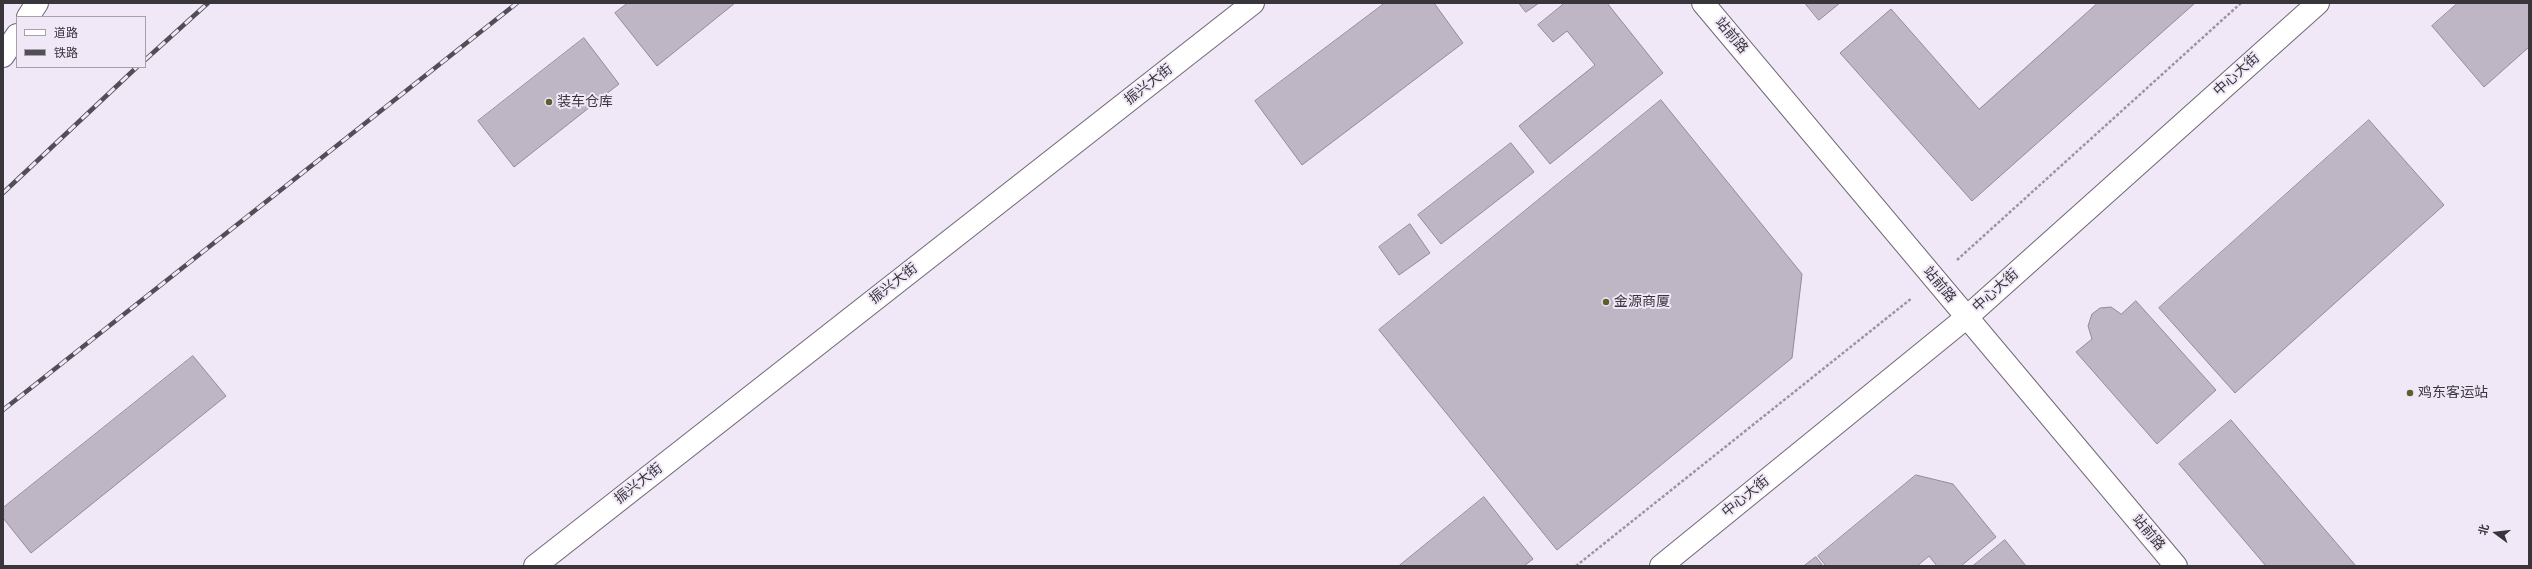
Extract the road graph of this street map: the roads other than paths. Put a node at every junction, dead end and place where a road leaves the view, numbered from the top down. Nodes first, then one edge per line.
1 (37, 3) edge
2 (1253, 3) edge
3 (1703, 3) edge
4 (2318, 3) edge
5 (29, 16) edge
6 (16, 36) edge
7 (3, 56) edge
8 (1967, 317) junction
9 (535, 566) edge
10 (1661, 566) edge
11 (2176, 566) edge

1 - 5 street
2 - 9 street, 振兴大街
3 - 8 street, 站前路
4 - 8 street, 中心大街
6 - 7 street
8 - 10 street, 中心大街
8 - 11 street, 站前路

